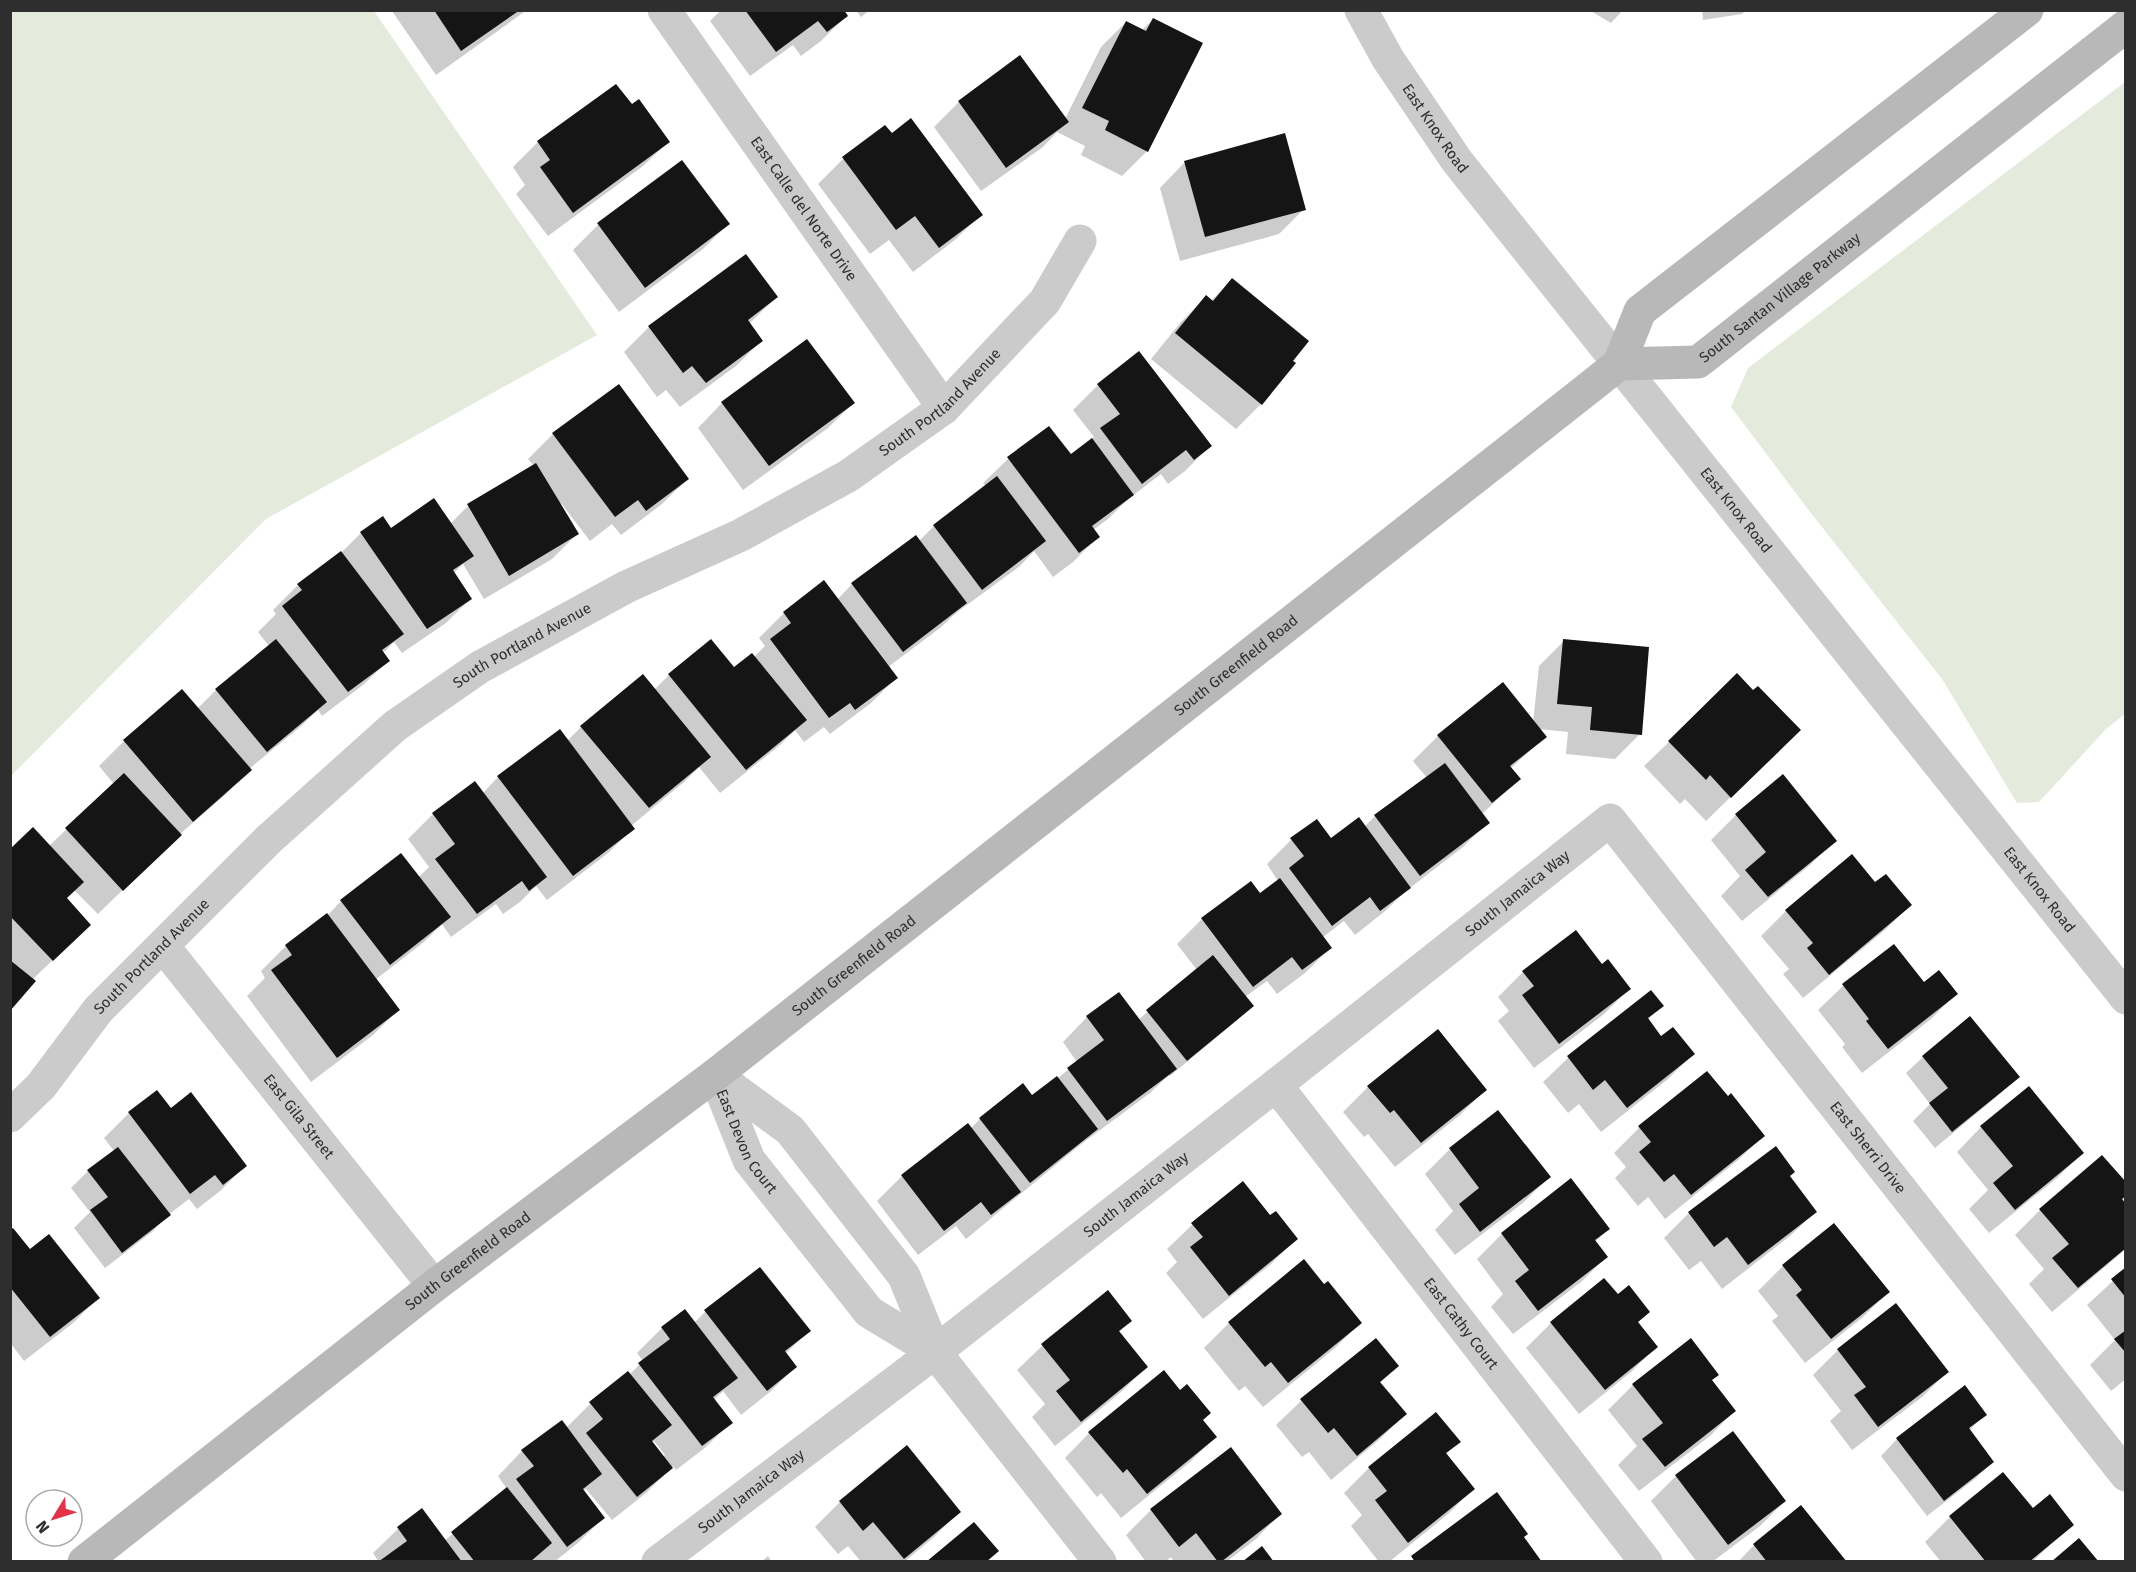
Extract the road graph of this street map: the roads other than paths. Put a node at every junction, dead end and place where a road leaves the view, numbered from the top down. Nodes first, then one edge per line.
1 (664, 10) edge
2 (1361, 10) edge
3 (2027, 10) edge
4 (2126, 26) edge
5 (1080, 241) dead end
6 (1619, 364) junction
7 (944, 408) junction
8 (1610, 820) joint
9 (163, 946) junction
10 (2126, 998) edge
11 (715, 1075) junction
12 (1276, 1085) junction
13 (10, 1116) edge
14 (434, 1286) junction
15 (935, 1352) junction
16 (2126, 1475) edge
17 (84, 1562) edge
18 (658, 1562) edge
19 (1100, 1562) edge
20 (1646, 1562) edge

1 - 7 street, East Calle del Norte Drive
2 - 6 street, East Knox Road
3 - 6 main road
4 - 6 main road, South Santan Village Parkway
5 - 7 street, South Portland Avenue
6 - 10 street, East Knox Road
6 - 11 main road, South Greenfield Road
7 - 9 street, South Portland Avenue
8 - 12 street, South Jamaica Way
8 - 16 street, East Sherri Drive
9 - 13 street, South Portland Avenue
9 - 14 street, East Gila Street
11 - 14 main road, South Greenfield Road
11 - 15 street, East Devon Court
11 - 15 street, East Devon Court
12 - 15 street, South Jamaica Way
12 - 20 street, East Cathy Court
14 - 17 main road, South Greenfield Road
15 - 18 street, South Jamaica Way
15 - 19 street, East Devon Court

